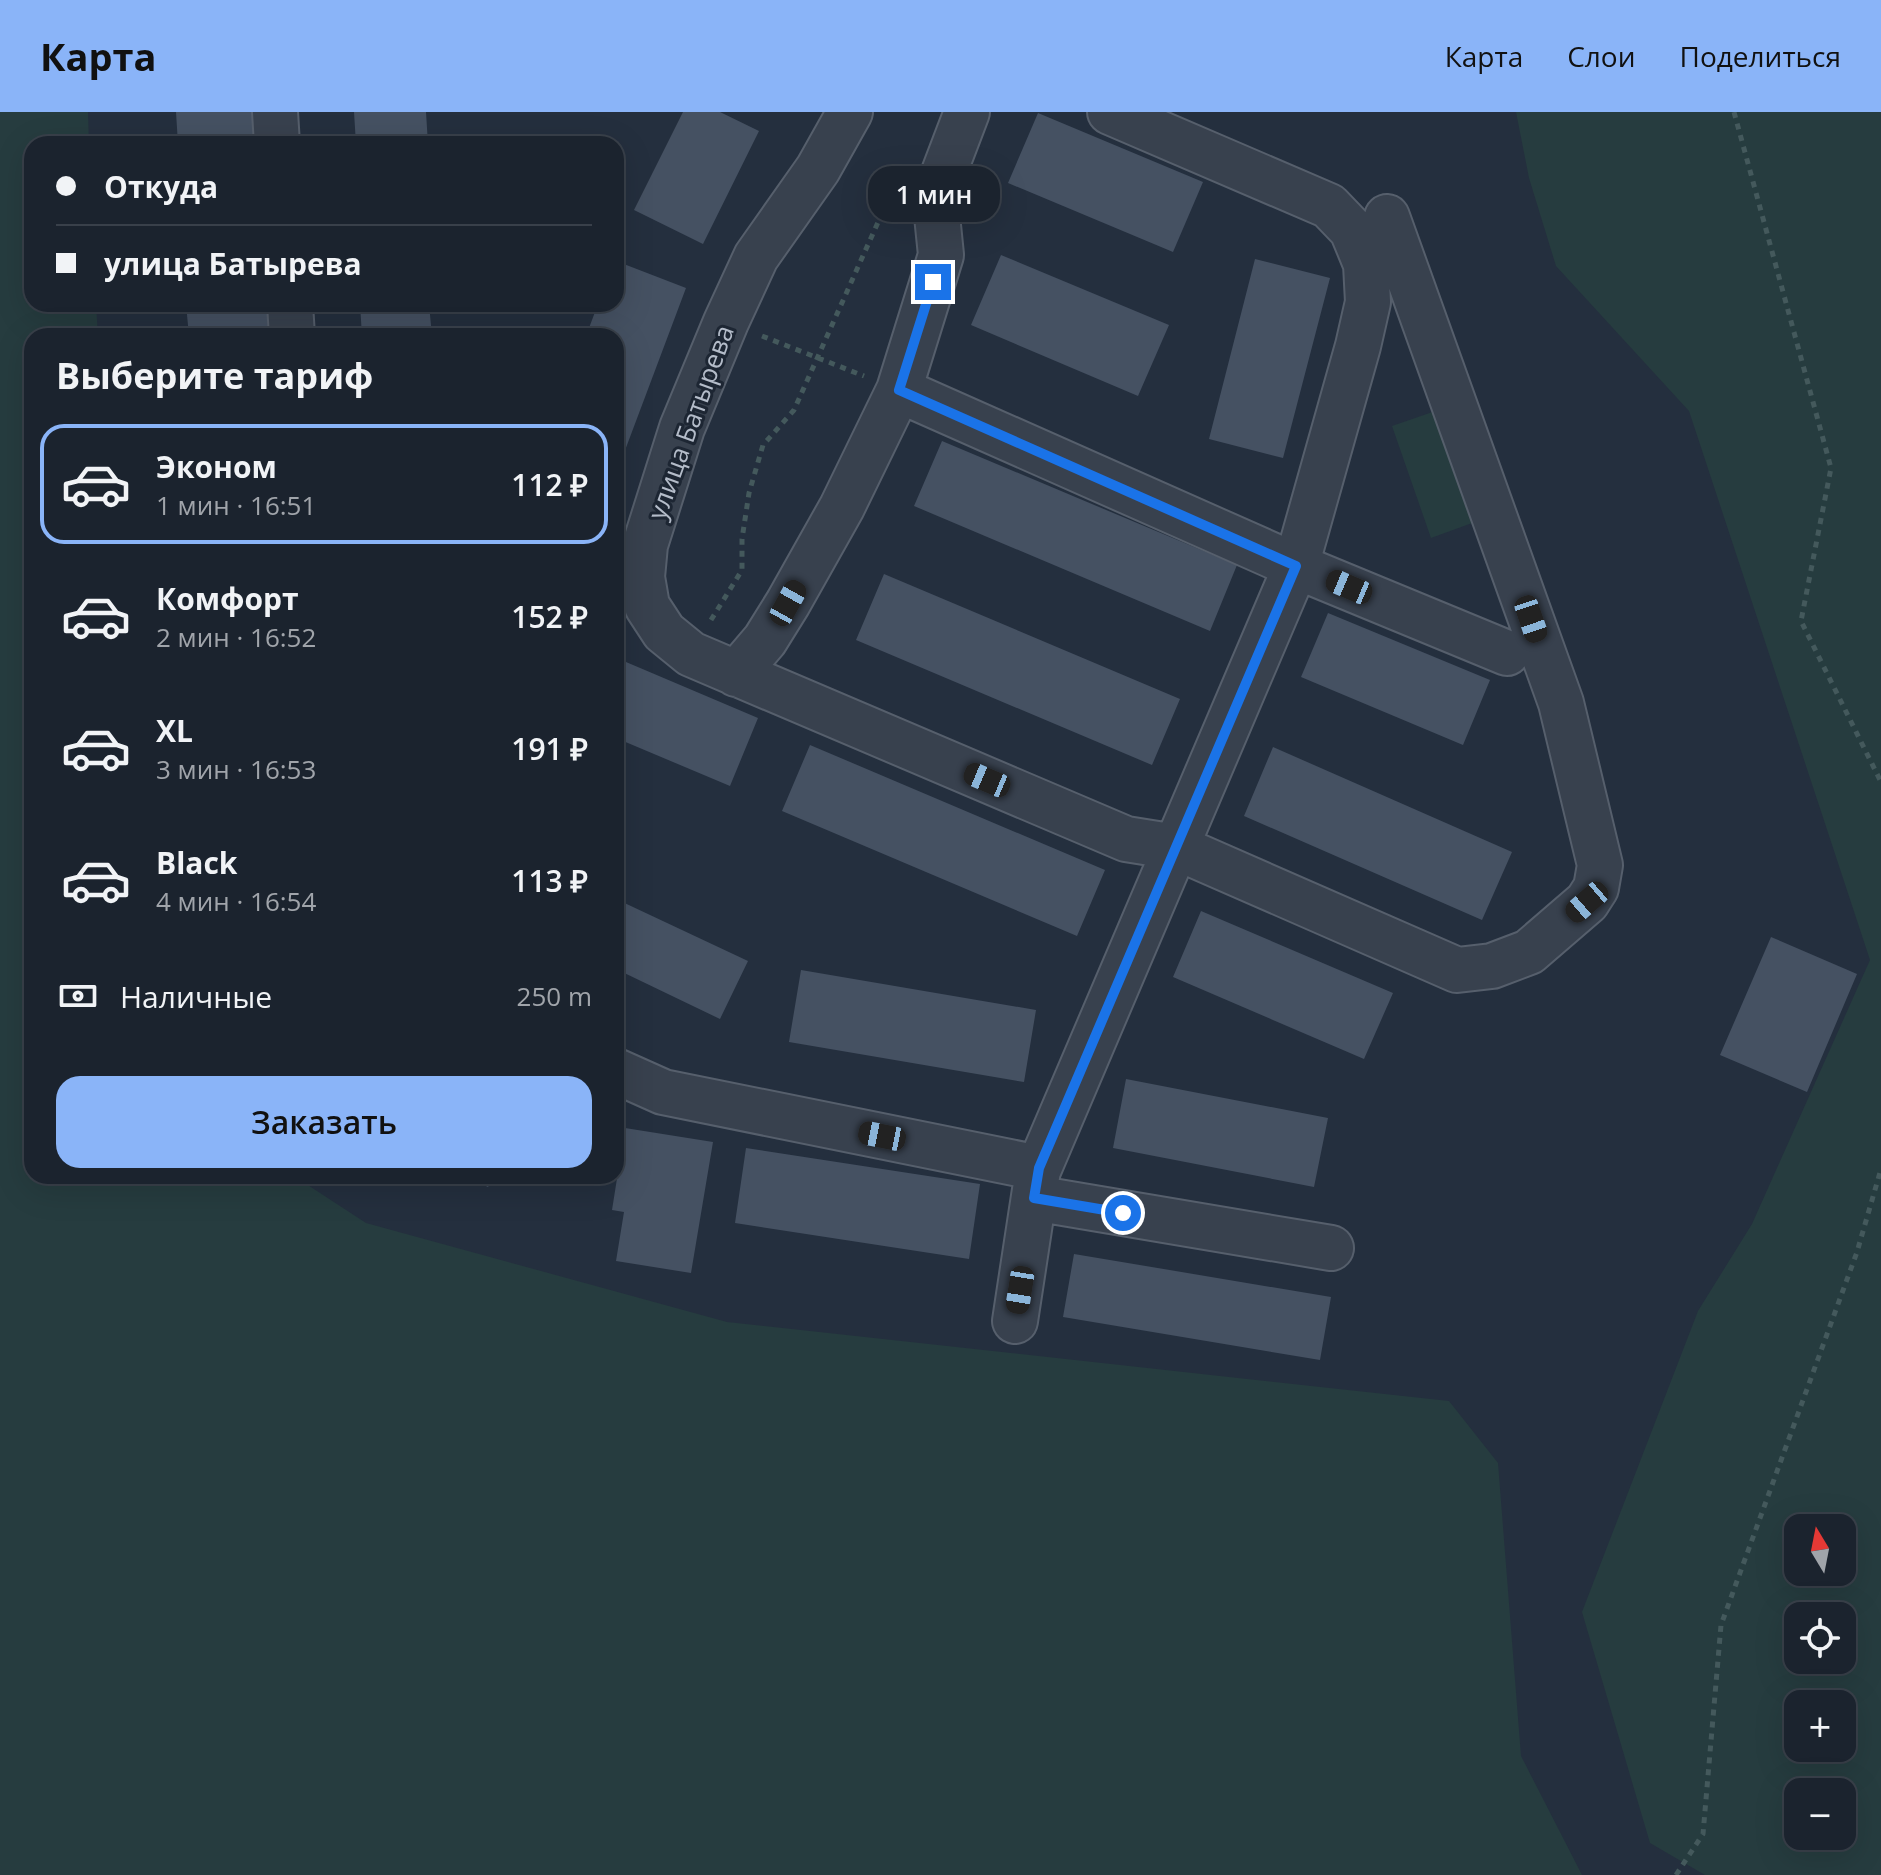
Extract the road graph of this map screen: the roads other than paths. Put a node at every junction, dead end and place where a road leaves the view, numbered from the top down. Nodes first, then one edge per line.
1 (275, 112) edge
2 (850, 112) edge
3 (967, 112) edge
4 (1110, 112) edge
5 (276, 136) edge
6 (1387, 217) dead end
7 (899, 390) junction
8 (1296, 566) junction
9 (1507, 653) dead end
10 (736, 674) junction
11 (1176, 847) junction
12 (624, 1075) edge
13 (1036, 1183) junction
14 (1331, 1248) dead end
15 (1015, 1321) dead end

1 - 5 street
2 - 10 street, улица Батырева
3 - 7 street
4 - 8 street
6 - 11 street, улица Батырева
7 - 8 street
7 - 10 street
8 - 9 street
8 - 11 street
10 - 11 street, улица Батырева
11 - 13 street
12 - 13 street
13 - 14 street
13 - 15 street

